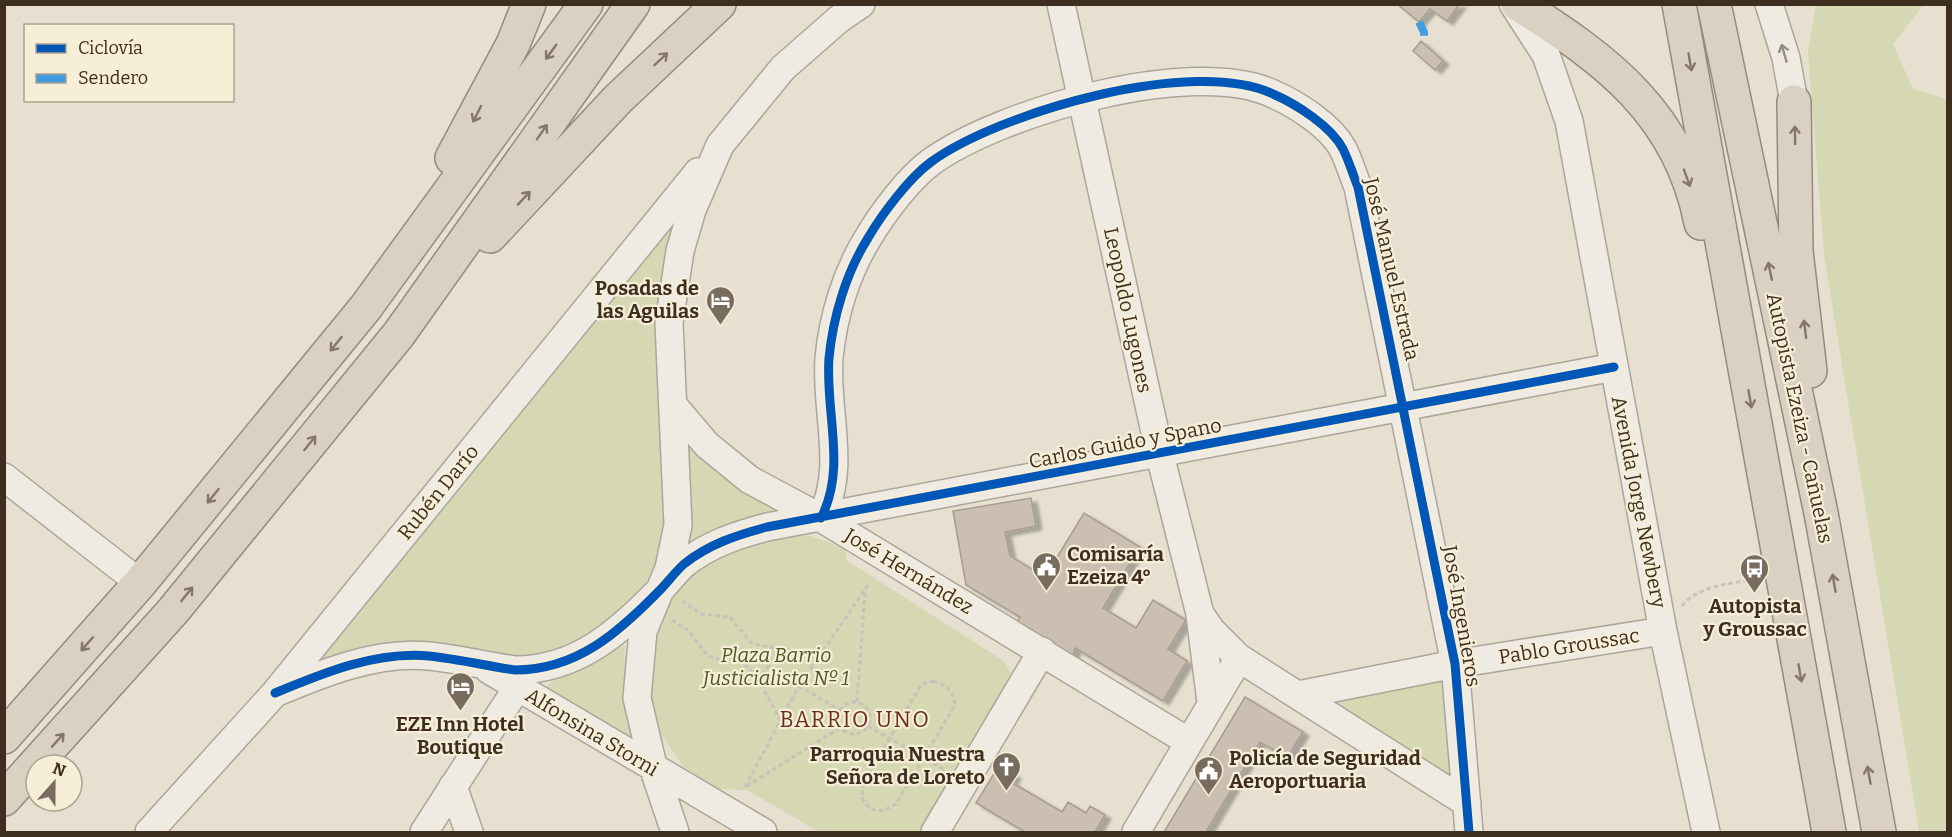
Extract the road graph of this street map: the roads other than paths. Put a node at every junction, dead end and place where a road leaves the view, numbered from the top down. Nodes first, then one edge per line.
1 (529, 4) edge
2 (585, 4) edge
3 (633, 4) edge
4 (719, 4) edge
5 (861, 4) edge
6 (1061, 4) edge
7 (1513, 4) edge
8 (1518, 4) edge
9 (1679, 4) edge
10 (1714, 4) edge
11 (1769, 4) edge
12 (1082, 98) junction
13 (1794, 102) joint
14 (720, 145) junction
15 (366, 307) junction
16 (399, 334) junction
17 (1743, 359) junction
18 (1614, 367) junction
19 (673, 405) junction
20 (1404, 408) junction
21 (1160, 455) junction
22 (4, 477) edge
23 (1821, 513) junction
24 (821, 518) junction
25 (140, 583) junction
26 (671, 596) junction
27 (1200, 614) junction
28 (1663, 631) junction
29 (1042, 651) junction
30 (1239, 658) junction
31 (1455, 664) junction
32 (523, 679) junction
33 (275, 693) junction
34 (1298, 695) junction
35 (1211, 702) junction
36 (4, 737) edge
37 (1190, 742) junction
38 (654, 770) junction
39 (453, 786) junction
40 (4, 799) edge
41 (1467, 803) junction
42 (149, 832) edge
43 (424, 832) edge
44 (469, 832) edge
45 (675, 832) edge
46 (763, 832) edge
47 (935, 832) edge
48 (1136, 832) edge
49 (1469, 832) edge
50 (1703, 832) edge
51 (1829, 832) edge
52 (1879, 832) edge

1 -> 15 highway
2 -> 15 highway
16 -> 3 highway
16 -> 4 highway
5 - 14 street
6 - 12 street, Leopoldo Lugones
7 - 18 street, Avenida Jorge Newbery
8 -> 17 highway
9 -> 17 highway
23 -> 10 highway, Autopista Ezeiza - Cañuelas
13 -> 11 street
12 - 20 street, José Manuel Estrada
12 - 21 street, Leopoldo Lugones
12 - 24 street, José Manuel Estrada
23 -> 13 highway
14 - 19 street
14 - 33 street, Rubén Darío
15 -> 25 highway
40 -> 16 highway
17 -> 51 highway
18 - 20 street, Carlos Guido y Spano
18 - 28 street, Avenida Jorge Newbery
19 - 24 street, José Hernández
19 - 26 street
20 - 21 street, Carlos Guido y Spano
20 - 31 street, José Ingenieros
21 - 24 street, Carlos Guido y Spano
21 - 27 street, Leopoldo Lugones
22 - 25 street
52 -> 23 highway, Autopista Ezeiza - Cañuelas
24 - 26 street, Carlos Guido y Spano
24 - 29 street, José Hernández
25 -> 36 highway
26 - 32 street, Carlos Guido y Spano
26 - 38 street
27 - 30 street, Leopoldo Lugones
27 - 35 street, Leopoldo Lugones
28 - 31 street, Pablo Groussac
28 - 50 street, Avenida Jorge Newbery
29 - 37 street, José Hernández
29 - 47 street
30 - 34 street, Leopoldo Lugones
30 - 35 street
31 - 34 street, Pablo Groussac
31 - 41 street, José Ingenieros
32 - 33 street
32 - 38 street, Alfonsina Storni
32 - 39 street
33 - 42 street, Rubén Darío
34 - 41 street, Leopoldo Lugones
35 - 37 street
37 - 48 street
38 - 45 street
38 - 46 street, Alfonsina Storni
39 - 43 street
39 - 44 street
41 - 49 street, José Ingenieros

